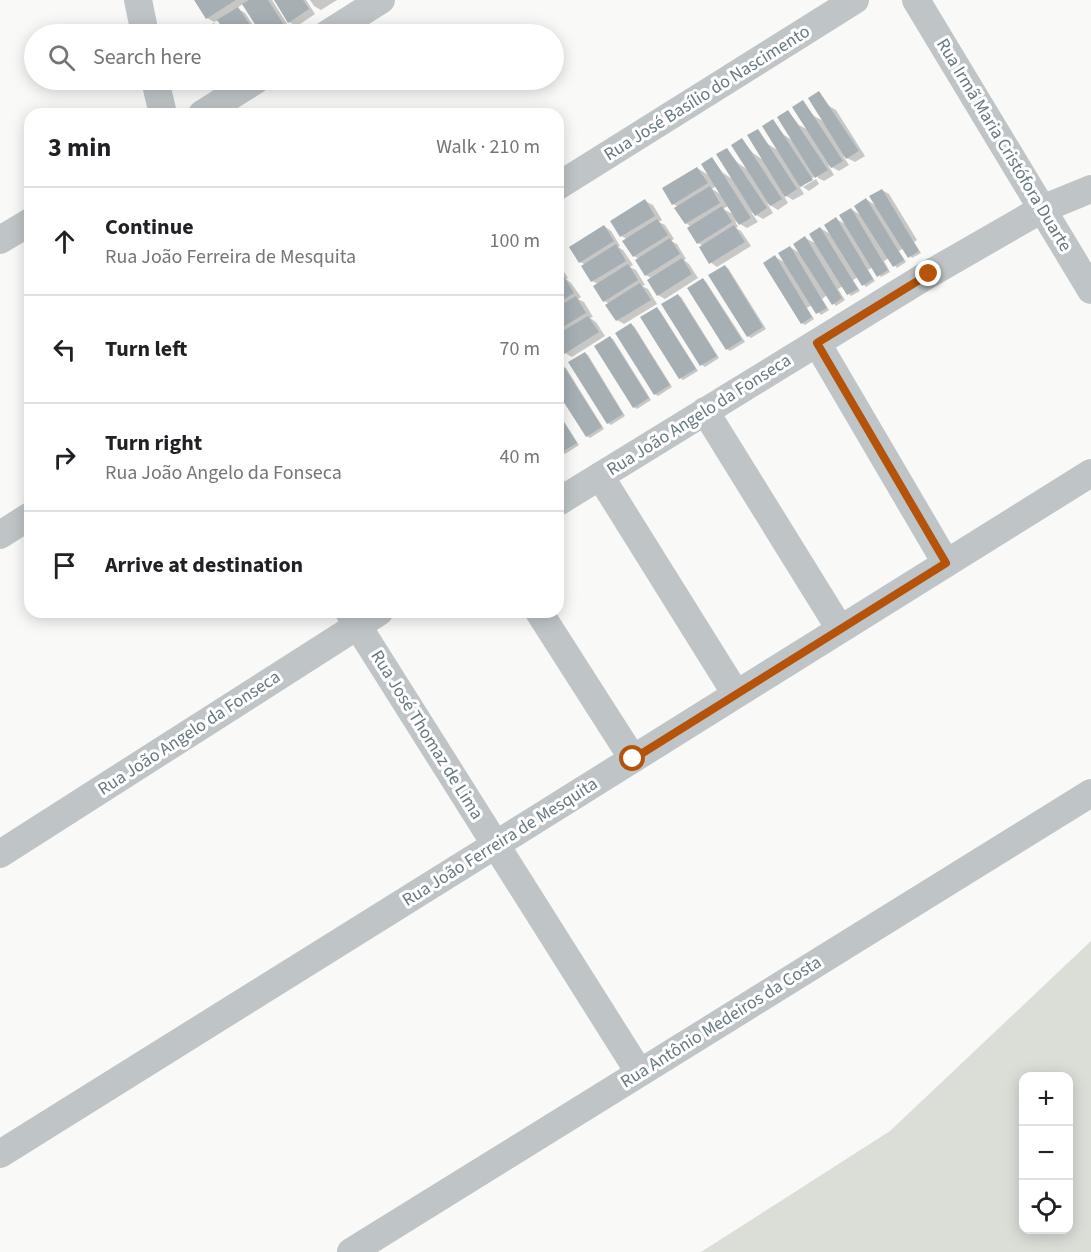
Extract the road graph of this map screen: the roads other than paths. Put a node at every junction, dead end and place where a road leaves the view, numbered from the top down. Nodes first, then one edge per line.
1 (138, 0) edge
2 (381, 0) edge
3 (855, 0) edge
4 (916, 0) edge
5 (144, 24) edge
6 (343, 24) edge
7 (157, 90) edge
8 (240, 90) edge
9 (162, 108) edge
10 (211, 108) edge
11 (564, 182) edge
12 (1091, 189) edge
13 (1042, 208) junction
14 (24, 226) edge
15 (0, 240) edge
16 (1091, 290) edge
17 (817, 343) junction
18 (705, 411) junction
19 (1091, 473) edge
20 (607, 488) junction
21 (564, 500) edge
22 (24, 520) edge
23 (0, 535) edge
24 (946, 563) junction
25 (359, 618) edge
26 (363, 618) edge
27 (543, 618) edge
28 (840, 629) junction
29 (736, 694) junction
30 (633, 759) junction
31 (1091, 793) edge
32 (496, 844) junction
33 (0, 854) edge
34 (639, 1072) junction
35 (0, 1154) edge
36 (351, 1252) edge

1 - 5 street
2 - 6 street
3 - 11 street, Rua José Basílio do Nascimento
4 - 13 street, Rua Irmã Maria Cristófora Duarte
7 - 9 street
8 - 10 street
12 - 13 street, Rua João Angelo da Fonseca
13 - 16 street, Rua Irmã Maria Cristófora Duarte
13 - 17 street, Rua João Angelo da Fonseca
14 - 15 street
17 - 18 street, Rua João Angelo da Fonseca
17 - 24 street
18 - 20 street, Rua João Angelo da Fonseca
18 - 28 street
19 - 24 street, Rua João Ferreira de Mesquita
20 - 21 street, Rua João Angelo da Fonseca
20 - 29 street
22 - 23 street
24 - 28 street, Rua João Ferreira de Mesquita
25 - 33 street, Rua João Angelo da Fonseca
26 - 32 street, Rua José Thomaz de Lima
27 - 30 street
28 - 29 street, Rua João Ferreira de Mesquita
29 - 30 street, Rua João Ferreira de Mesquita
30 - 32 street, Rua João Ferreira de Mesquita
31 - 34 street, Rua Antônio Medeiros da Costa
32 - 34 street, Rua José Thomaz de Lima
32 - 35 street, Rua João Ferreira de Mesquita
34 - 36 street, Rua Antônio Medeiros da Costa

